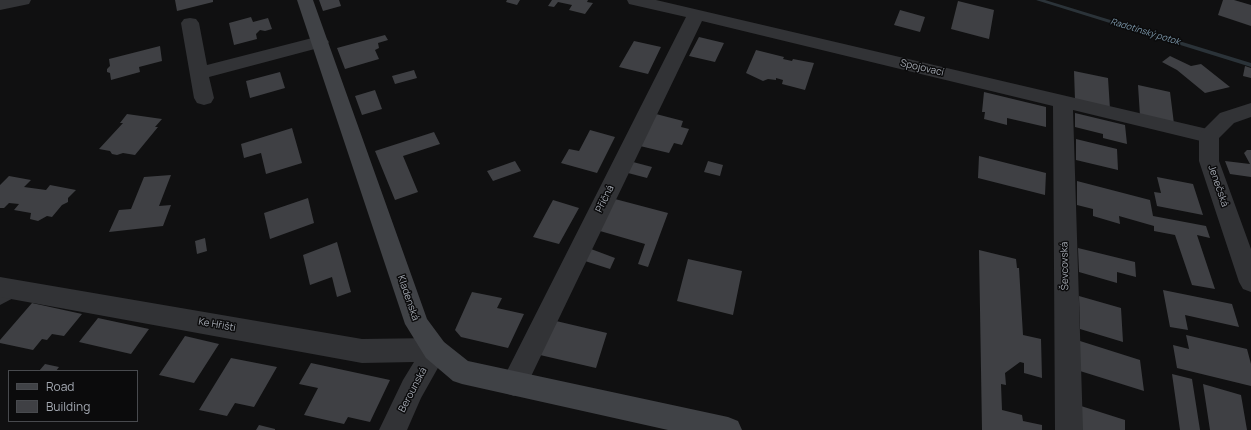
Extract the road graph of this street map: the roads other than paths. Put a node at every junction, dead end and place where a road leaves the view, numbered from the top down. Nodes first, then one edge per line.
1 (23, 0) edge
2 (305, 0) edge
3 (635, 0) edge
4 (0, 5) edge
5 (696, 14) junction
6 (190, 23) dead end
7 (320, 42) junction
8 (200, 73) junction
9 (204, 98) dead end
10 (1063, 102) junction
11 (1251, 110) edge
12 (1209, 136) junction
13 (1251, 282) edge
14 (6, 292) edge
15 (435, 350) junction
16 (514, 384) junction
17 (393, 430) edge
18 (728, 430) edge
19 (1069, 430) edge

1 - 4 street
2 - 7 main road, Kladenská
3 - 5 street, Spojovací
5 - 10 street, Spojovací
5 - 16 street, Příčná
6 - 8 street
7 - 8 street
7 - 15 main road, Kladenská
8 - 9 street
10 - 12 street, Spojovací
10 - 19 street, Ševcovská
11 - 12 street
12 - 13 street, Jenečská
14 - 15 street, Ke Hřišti
15 - 16 main road, Kladenská
15 - 17 street, Berounská
16 - 18 main road, Kladenská

